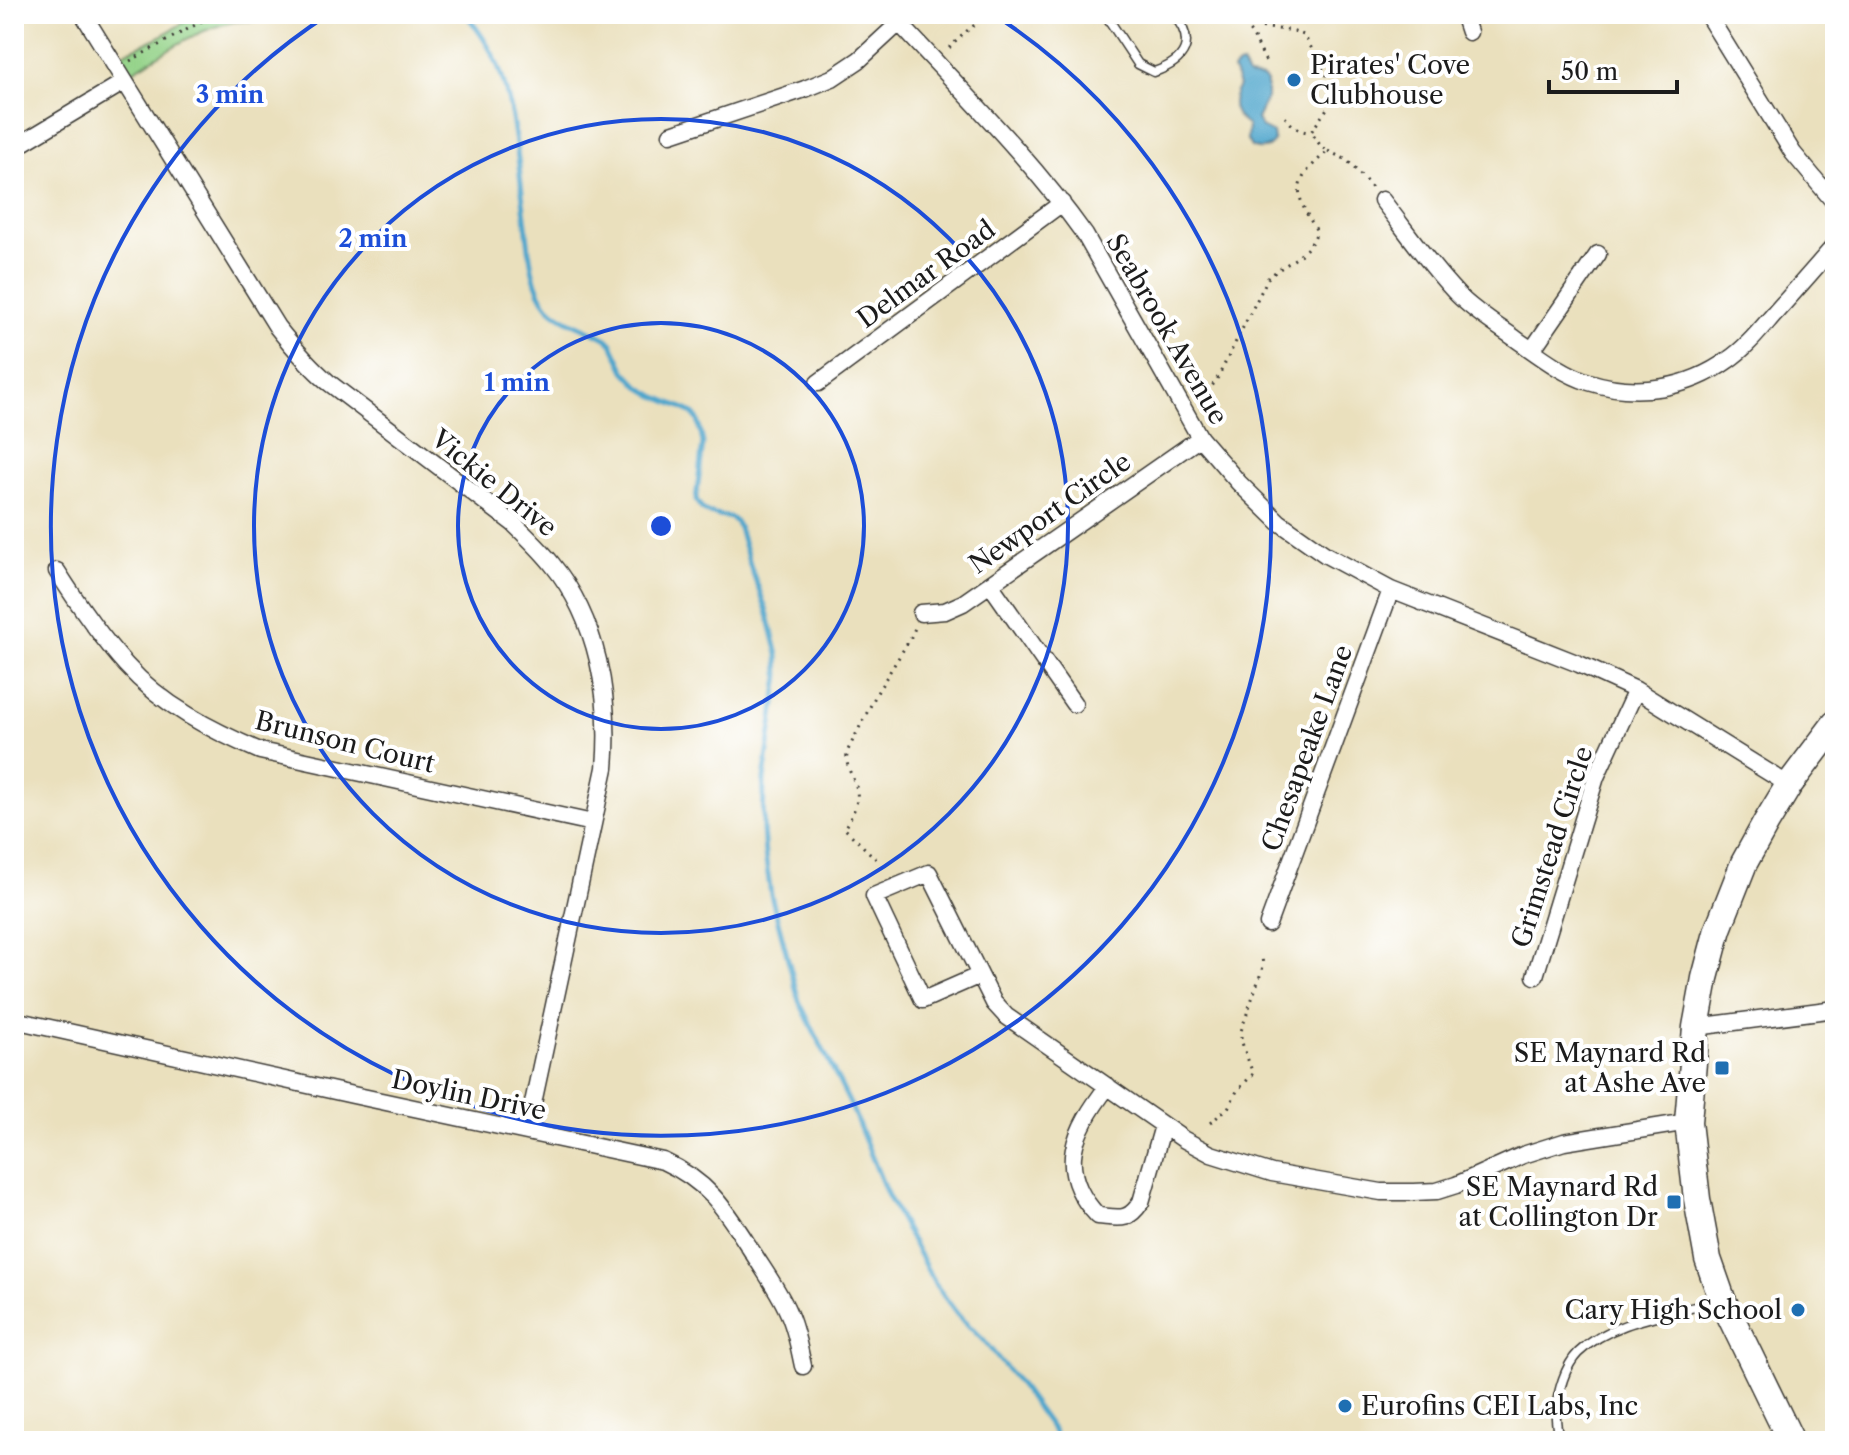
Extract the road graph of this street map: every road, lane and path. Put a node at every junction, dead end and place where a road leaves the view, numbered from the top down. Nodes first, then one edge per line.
1 (83, 14) edge
2 (215, 14) edge
3 (221, 14) edge
4 (266, 14) edge
5 (989, 14) edge
6 (1105, 14) edge
7 (1463, 14) edge
8 (1707, 14) edge
9 (1174, 15) edge
10 (895, 19) edge
11 (1239, 21) junction
12 (1469, 32) dead end
13 (949, 48) dead end
14 (1268, 66) dead end
15 (120, 75) junction
16 (1285, 117) dead end
17 (1311, 132) junction
18 (671, 134) dead end
19 (14, 148) edge
20 (1328, 151) junction
21 (1382, 200) joint
22 (1062, 203) junction
23 (1835, 203) edge
24 (1835, 245) edge
25 (1598, 254) dead end
26 (1532, 350) junction
27 (818, 383) dead end
28 (1198, 404) dead end
29 (1200, 438) junction
30 (57, 571) dead end
31 (990, 584) junction
32 (1391, 590) junction
33 (921, 613) joint
34 (1636, 690) junction
35 (1074, 704) dead end
36 (1835, 724) edge
37 (1789, 785) junction
38 (593, 823) junction
39 (876, 859) dead end
40 (1268, 924) dead end
41 (1262, 956) dead end
42 (980, 975) junction
43 (1535, 976) dead end
44 (1835, 1009) edge
45 (14, 1020) edge
46 (1696, 1027) junction
47 (1108, 1086) junction
48 (1688, 1122) junction
49 (1210, 1123) dead end
50 (1163, 1126) junction
51 (527, 1131) junction
52 (1722, 1299) junction
53 (803, 1366) dead end
54 (1558, 1441) edge
55 (1791, 1441) edge

1 - 15 street, Vickie Drive
2 - 15 path
3 - 4 path
5 - 13 path
6 - 9 lane
7 - 12 street
8 - 23 street
9 - 11 path
10 - 18 street
10 - 22 street, Seabrook Avenue
11 - 14 path
11 - 17 path
15 - 19 street
15 - 38 street, Vickie Drive
16 - 17 path
17 - 20 path
20 - 21 path
20 - 28 path
21 - 26 street
22 - 27 street, Delmar Road
22 - 29 street, Seabrook Avenue
24 - 26 street
25 - 26 street
29 - 31 street, Newport Circle
29 - 32 street, Seabrook Avenue
30 - 38 street, Brunson Court
31 - 33 street, Newport Circle
31 - 35 street
32 - 34 street, Seabrook Avenue
32 - 40 street, Chesapeake Lane
33 - 39 path
34 - 37 street, Seabrook Avenue
34 - 43 street, Grimstead Circle
36 - 37 main road
37 - 46 main road
38 - 51 street, Vickie Drive
41 - 49 path
42 - 42 street
42 - 47 street
44 - 46 street
45 - 51 street, Doylin Drive
46 - 48 main road
47 - 50 street
47 - 50 street
48 - 50 street
48 - 52 main road
51 - 53 street, Doylin Drive
52 - 54 lane
52 - 55 main road

